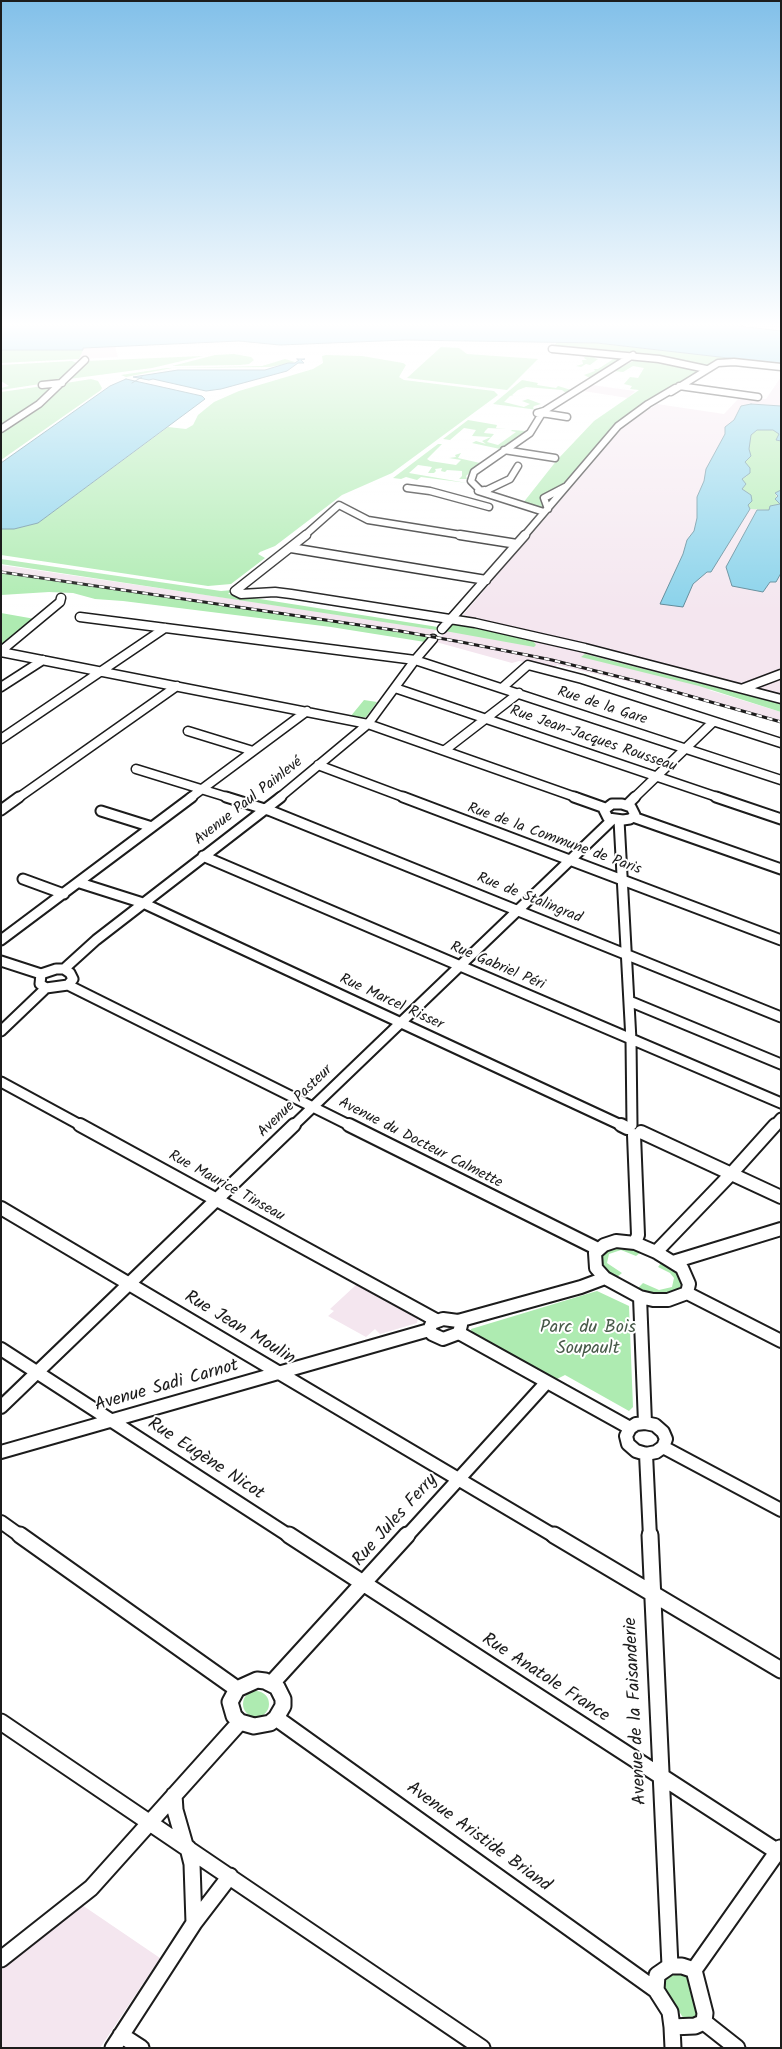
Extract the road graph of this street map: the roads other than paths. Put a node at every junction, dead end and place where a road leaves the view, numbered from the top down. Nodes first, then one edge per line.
1 (12, 422) edge
2 (539, 422) edge
3 (624, 422) edge
4 (1, 429) edge
5 (504, 450) junction
6 (555, 458) dead end
7 (518, 466) dead end
8 (503, 484) junction
9 (566, 487) junction
10 (407, 488) dead end
11 (483, 492) junction
12 (501, 492) dead end
13 (463, 499) junction
14 (489, 506) dead end
15 (546, 510) junction
16 (517, 544) junction
17 (291, 548) junction
18 (486, 580) junction
19 (61, 598) dead end
20 (80, 617) dead end
21 (449, 618) junction
22 (165, 628) junction
23 (442, 629) dead end
24 (433, 639) dead end
25 (1, 652) edge
26 (43, 660) junction
27 (415, 660) junction
28 (102, 671) junction
29 (781, 674) edge
30 (177, 686) junction
31 (1, 687) edge
32 (396, 688) junction
33 (502, 688) junction
34 (744, 688) junction
35 (518, 693) junction
36 (781, 699) edge
37 (307, 711) junction
38 (486, 718) junction
39 (713, 722) junction
40 (368, 724) junction
41 (188, 731) dead end
42 (1, 739) edge
43 (781, 744) edge
44 (686, 749) junction
45 (445, 750) junction
46 (253, 751) junction
47 (318, 766) junction
48 (136, 769) dead end
49 (656, 776) junction
50 (781, 780) edge
51 (202, 790) junction
52 (626, 805) junction
53 (605, 808) junction
54 (1, 810) edge
55 (265, 810) junction
56 (101, 811) dead end
57 (633, 817) junction
58 (781, 819) edge
59 (616, 820) junction
60 (152, 827) junction
61 (204, 856) junction
62 (570, 860) junction
63 (781, 869) edge
64 (23, 879) dead end
65 (622, 879) junction
66 (80, 883) junction
67 (64, 894) junction
68 (143, 903) junction
69 (517, 910) junction
70 (1, 940) edge
71 (781, 940) edge
72 (625, 954) junction
73 (1, 961) edge
74 (459, 967) junction
75 (64, 969) junction
76 (41, 974) junction
77 (68, 985) junction
78 (46, 988) junction
79 (629, 1001) junction
80 (781, 1017) edge
81 (400, 1023) junction
82 (1, 1031) edge
83 (631, 1040) junction
84 (781, 1064) edge
85 (1, 1082) edge
86 (781, 1103) edge
87 (313, 1106) junction
88 (781, 1118) edge
89 (633, 1130) junction
90 (731, 1174) junction
91 (781, 1196) edge
92 (217, 1201) junction
93 (1, 1208) edge
94 (781, 1229) edge
95 (635, 1243) junction
96 (598, 1249) junction
97 (656, 1252) junction
98 (673, 1262) junction
99 (605, 1278) junction
100 (130, 1285) junction
101 (687, 1293) junction
102 (640, 1296) junction
103 (433, 1325) junction
104 (459, 1327) junction
105 (781, 1341) edge
106 (1, 1350) edge
107 (37, 1372) junction
108 (278, 1374) junction
109 (546, 1383) junction
110 (1, 1407) edge
111 (111, 1422) junction
112 (645, 1423) junction
113 (630, 1428) junction
114 (664, 1447) junction
115 (1, 1452) edge
116 (646, 1454) junction
117 (460, 1479) junction
118 (781, 1510) edge
119 (1, 1522) edge
120 (364, 1584) junction
121 (652, 1595) junction
122 (781, 1670) edge
123 (272, 1683) junction
124 (237, 1689) junction
125 (276, 1718) junction
126 (1, 1722) edge
127 (240, 1722) junction
128 (661, 1776) junction
129 (174, 1796) junction
130 (150, 1823) junction
131 (187, 1847) junction
132 (780, 1851) edge
133 (230, 1876) junction
134 (194, 1923) junction
135 (1, 1959) edge
136 (670, 1966) junction
137 (694, 1970) junction
138 (656, 1990) junction
139 (704, 2022) junction
140 (672, 2027) junction
141 (117, 2041) edge
142 (141, 2048) edge
143 (482, 2048) edge
144 (673, 2048) edge
145 (737, 2048) edge

1 - 4 street
2 - 5 street
3 - 9 street
5 - 6 street
5 - 11 street
7 - 8 street
8 - 11 street
8 - 12 street
9 - 15 street
9 - 15 street
10 - 13 street
11 - 13 street
11 - 15 street
13 - 14 street
15 - 16 street
16 - 17 street
16 - 18 street
17 - 18 street
17 - 21 street
18 - 21 street
19 - 25 street
20 - 22 street, Rue de la Gare
21 - 23 street
21 - 34 street
22 - 27 street, Rue de la Gare
22 - 28 street
24 - 27 street, Avenue Paul Painlevé
25 - 26 street
26 - 28 street
26 - 31 street
27 - 32 street, Avenue Paul Painlevé
27 - 33 street, Rue de la Gare
28 - 30 street
28 - 42 street
29 - 34 street
30 - 37 street
30 - 54 street
32 - 38 street, Rue Jean-Jacques Rousseau
32 - 40 street, Avenue Paul Painlevé
33 - 35 street, Rue de la Gare
33 - 39 street
34 - 36 street
35 - 38 street
35 - 44 street, Rue de la Gare
37 - 40 street
37 - 46 street
38 - 45 street
38 - 49 street, Rue Jean-Jacques Rousseau
39 - 43 street
39 - 44 street
40 - 45 street
40 - 47 street, Avenue Paul Painlevé
41 - 46 street
44 - 49 street
44 - 50 street, Rue de la Gare
45 - 53 street
46 - 51 street
47 - 55 street, Avenue Paul Painlevé
47 - 62 street, Rue de la Commune de Paris
48 - 51 street, Rue de Stalingrad
49 - 52 street
49 - 58 street, Rue Jean-Jacques Rousseau
51 - 55 street, Rue de Stalingrad
51 - 60 street
52 - 53 street
52 - 57 street
53 - 59 street
55 - 61 street, Avenue Paul Painlevé
55 - 69 street, Rue de Stalingrad
56 - 60 street
57 - 59 street
57 - 63 street
59 - 62 street, Avenue Pasteur
59 - 65 street
60 - 66 street
61 - 68 street, Avenue Paul Painlevé
61 - 74 street, Rue Gabriel Péri
62 - 65 street, Rue de la Commune de Paris
62 - 69 street, Avenue Pasteur
64 - 67 street
65 - 71 street, Rue de la Commune de Paris
65 - 72 street
66 - 67 street
66 - 68 street, Rue Marcel Risser
67 - 70 street
68 - 75 street, Avenue Paul Painlevé
68 - 81 street, Rue Marcel Risser
69 - 72 street, Rue de Stalingrad
69 - 74 street, Avenue Pasteur
72 - 79 street
72 - 80 street, Rue de Stalingrad
73 - 76 street
74 - 81 street, Avenue Pasteur
74 - 83 street, Rue Gabriel Péri
75 - 76 street
75 - 77 street
76 - 78 street
77 - 78 street
77 - 87 street, Avenue du Docteur Calmette
78 - 82 street
79 - 83 street
79 - 84 street
81 - 87 street, Avenue Pasteur
81 - 89 street, Rue Marcel Risser
83 - 86 street, Rue Gabriel Péri
83 - 89 street
85 - 92 street, Rue Maurice Tinseau
87 - 92 street, Avenue Pasteur
87 - 96 street, Avenue du Docteur Calmette
88 - 90 street
89 - 90 street, Rue Marcel Risser
89 - 95 street
90 - 91 street, Rue Marcel Risser
90 - 97 street
92 - 100 street, Avenue Pasteur
92 - 103 street, Rue Maurice Tinseau
93 - 100 street, Rue Jean Moulin
94 - 98 street
95 - 96 street
95 - 97 street
96 - 99 street
97 - 98 street
98 - 101 street
99 - 102 street
99 - 104 street
100 - 107 street, Avenue Pasteur
100 - 108 street, Rue Jean Moulin
101 - 102 street
101 - 105 street
102 - 112 street
103 - 104 street
103 - 104 street, Rue Maurice Tinseau
103 - 108 street, Avenue Sadi Carnot
104 - 109 street
106 - 107 street, Rue Eugène Nicot
107 - 110 street, Avenue Pasteur
107 - 111 street, Rue Eugène Nicot
108 - 111 street, Avenue Sadi Carnot
108 - 117 street, Rue Jean Moulin
109 - 113 street
109 - 117 street, Rue Jules Ferry
111 - 115 street, Avenue Sadi Carnot
111 - 120 street, Rue Eugène Nicot
112 - 113 street
112 - 114 street
113 - 116 street
114 - 116 street
114 - 118 street
116 - 121 street, Avenue de la Faisanderie
117 - 120 street, Rue Jules Ferry
117 - 121 street, Rue Jean Moulin
119 - 124 street
120 - 123 street, Rue Jules Ferry
120 - 128 street, Rue Anatole France
121 - 122 street, Rue Jean Moulin
121 - 128 street, Avenue de la Faisanderie
123 - 124 street
123 - 125 street
124 - 127 street
125 - 127 street
125 - 138 street, Avenue Aristide Briand
126 - 130 street
127 - 129 street
128 - 132 street, Rue Anatole France
128 - 136 street, Avenue de la Faisanderie
129 - 130 street
129 - 131 street
130 - 131 street
130 - 135 street
131 - 133 street
131 - 134 street
132 - 137 street
133 - 134 street
133 - 143 street
134 - 141 street
136 - 137 street
136 - 138 street
137 - 139 street
138 - 140 street
139 - 140 street
139 - 145 street
140 - 144 street
141 - 142 street

